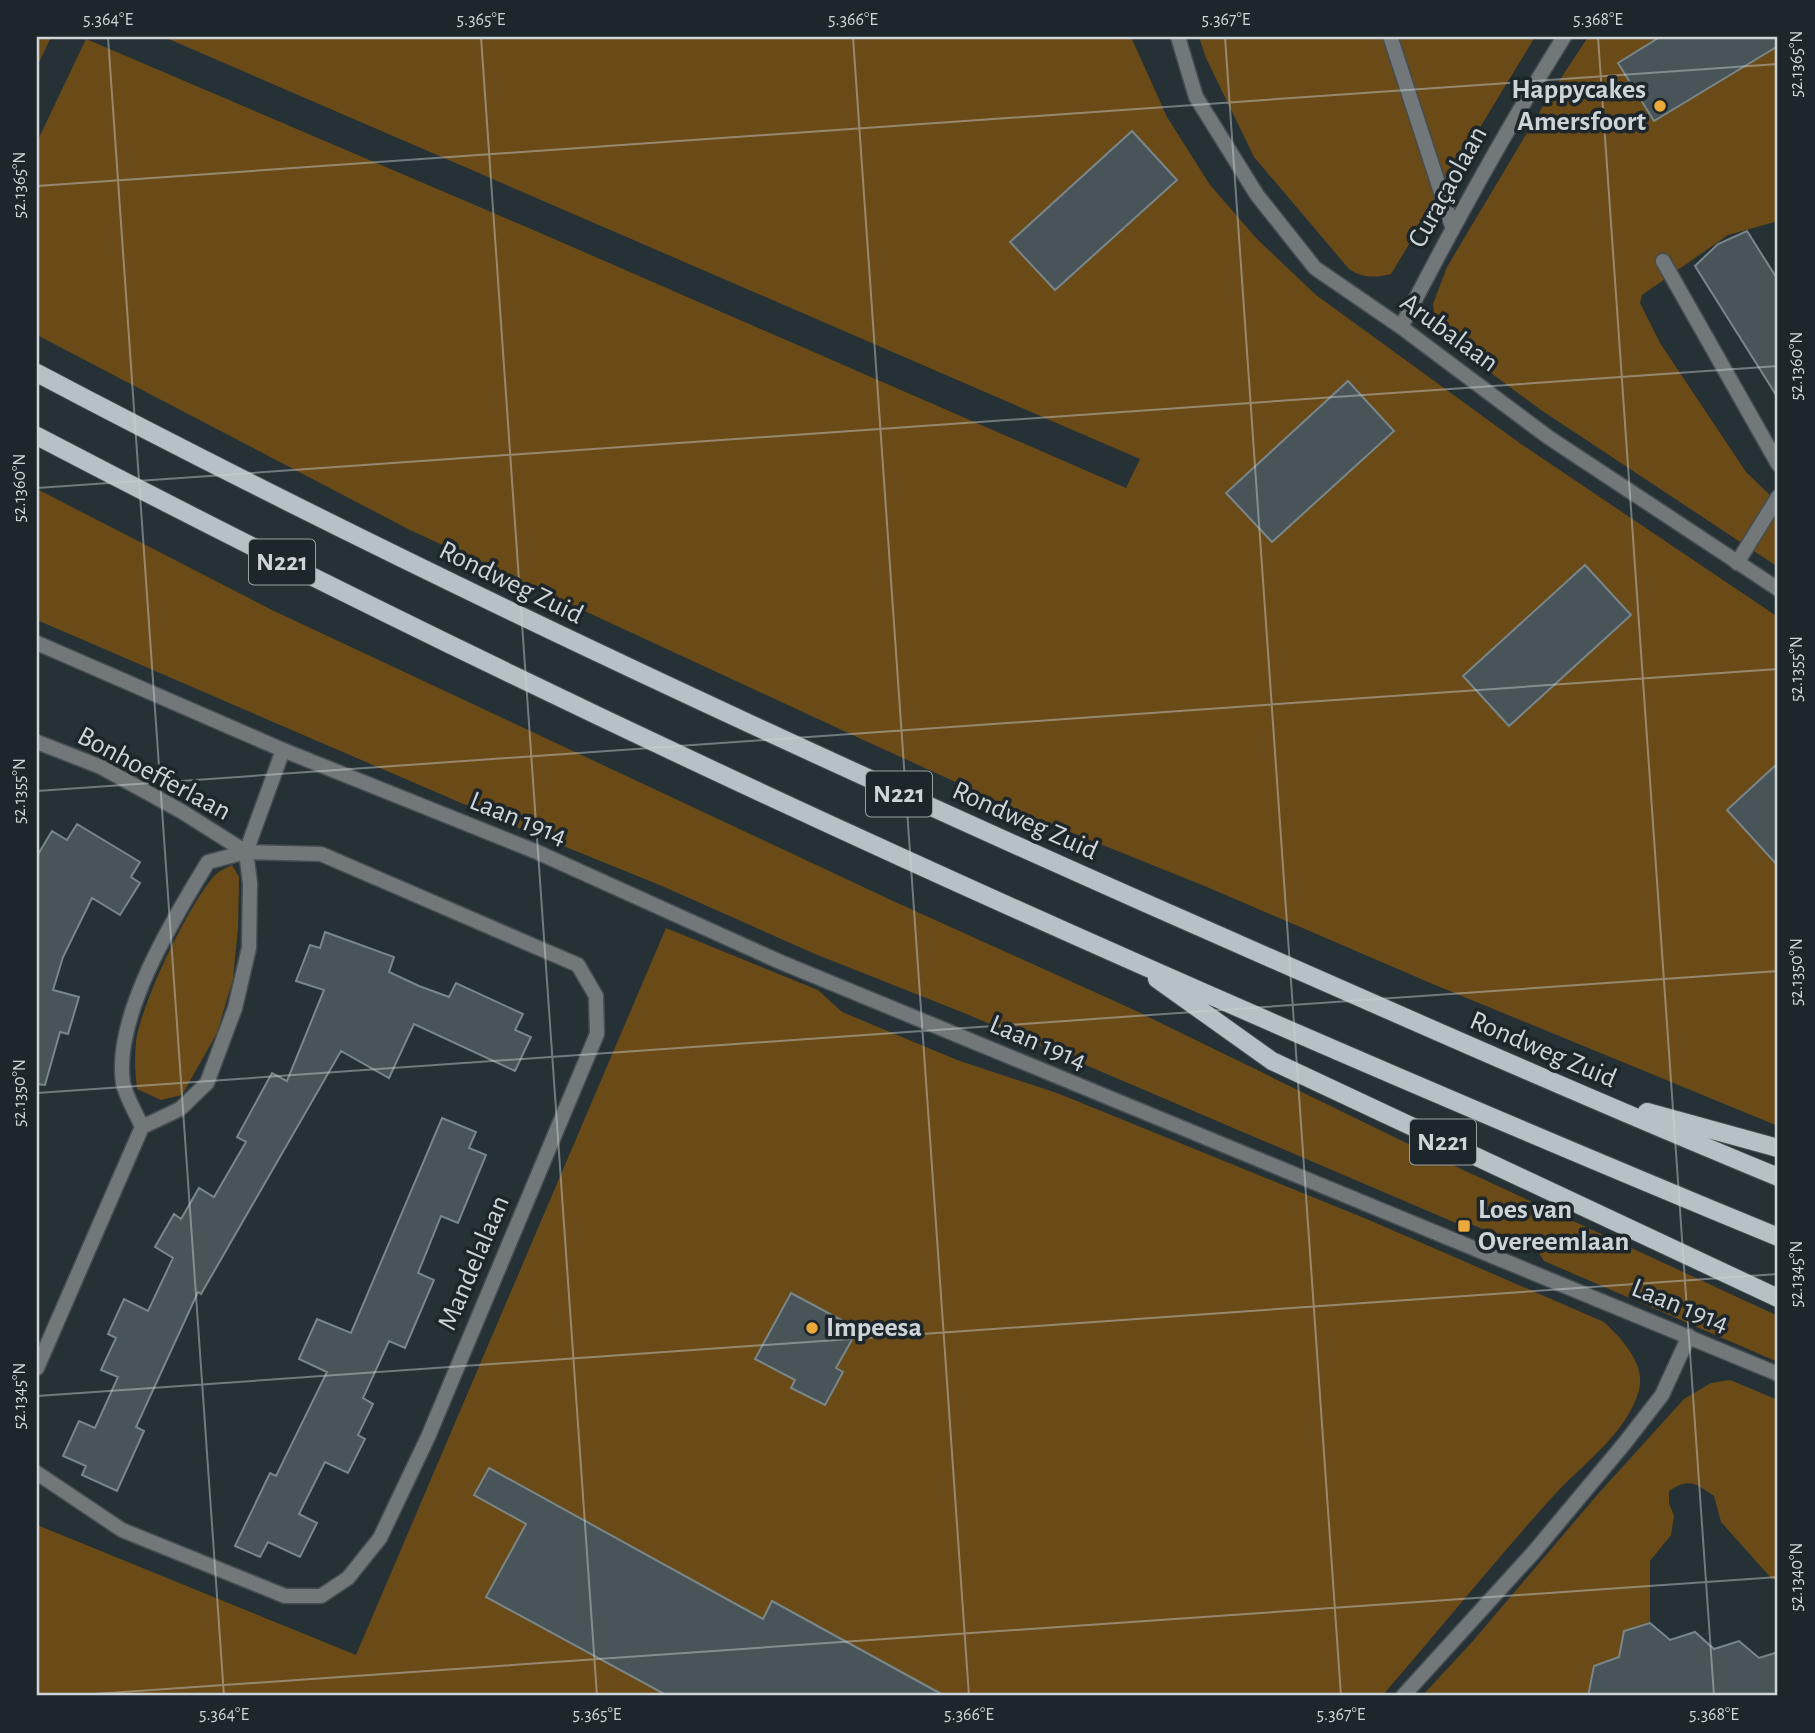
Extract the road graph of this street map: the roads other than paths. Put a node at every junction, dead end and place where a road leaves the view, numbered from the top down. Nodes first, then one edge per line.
1 (1178, 37) edge
2 (1564, 37) edge
3 (1391, 39) dead end
4 (1452, 226) junction
5 (1663, 261) dead end
6 (1401, 327) junction
7 (37, 373) edge
8 (37, 436) edge
9 (1778, 464) edge
10 (1778, 497) edge
11 (1737, 563) junction
12 (1778, 589) edge
13 (37, 643) edge
14 (37, 741) edge
15 (283, 750) junction
16 (246, 852) junction
17 (1125, 957) junction
18 (1573, 1092) junction
19 (142, 1127) junction
20 (1778, 1148) edge
21 (1778, 1177) edge
22 (1778, 1237) edge
23 (1778, 1298) edge
24 (1689, 1336) junction
25 (37, 1368) edge
26 (1778, 1374) edge
27 (37, 1473) edge
28 (1403, 1696) edge

1 - 6 street, Arubalaan
2 - 4 street, Curaçaolaan
3 - 4 street
4 - 6 street, Curaçaolaan
5 - 9 street
6 - 11 street, Arubalaan
7 - 18 main road, Rondweg Zuid / N221
8 - 17 main road, N221
10 - 11 street
11 - 12 street, Arubalaan
13 - 15 street, Laan 1914
14 - 16 street, Bonhoefferlaan
15 - 16 street
15 - 24 street, Laan 1914
16 - 19 street
16 - 19 street, Mandelalaan
16 - 27 street, Mandelalaan
17 - 22 main road, N221
17 - 23 main road, N221
18 - 20 main road, N221
18 - 21 main road, Rondweg Zuid / N221
19 - 25 street
24 - 26 street, Laan 1914
24 - 28 street

